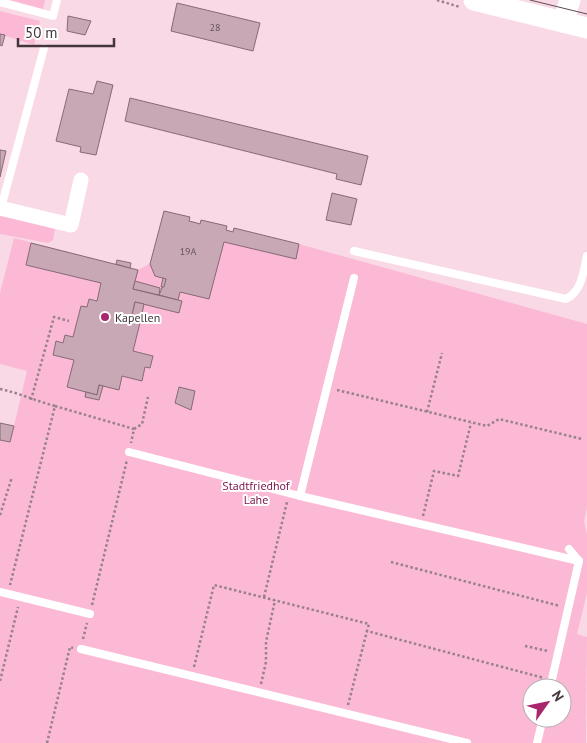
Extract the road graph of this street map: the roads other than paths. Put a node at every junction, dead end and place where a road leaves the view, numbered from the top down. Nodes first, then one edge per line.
1 (57, 0) edge
2 (474, 0) edge
3 (570, 0) edge
4 (0, 2) edge
5 (564, 22) junction
6 (587, 28) edge
7 (44, 48) dead end
8 (81, 180) dead end
9 (0, 208) edge
10 (354, 251) dead end
11 (587, 256) edge
12 (354, 278) dead end
13 (129, 452) road end
14 (300, 496) junction
15 (569, 549) dead end
16 (579, 561) junction
17 (4, 593) edge
18 (90, 614) road end
19 (81, 649) road end
20 (553, 678) edge
21 (541, 728) edge
22 (467, 743) edge
23 (537, 743) edge

1 - 4 lane
2 - 5 main road
3 - 5 main road
5 - 6 main road
7 - 9 lane
8 - 9 street
10 - 11 lane
12 - 14 lane
13 - 14 lane
14 - 16 lane
15 - 16 lane
16 - 20 lane
17 - 18 lane
19 - 22 lane
21 - 23 lane

